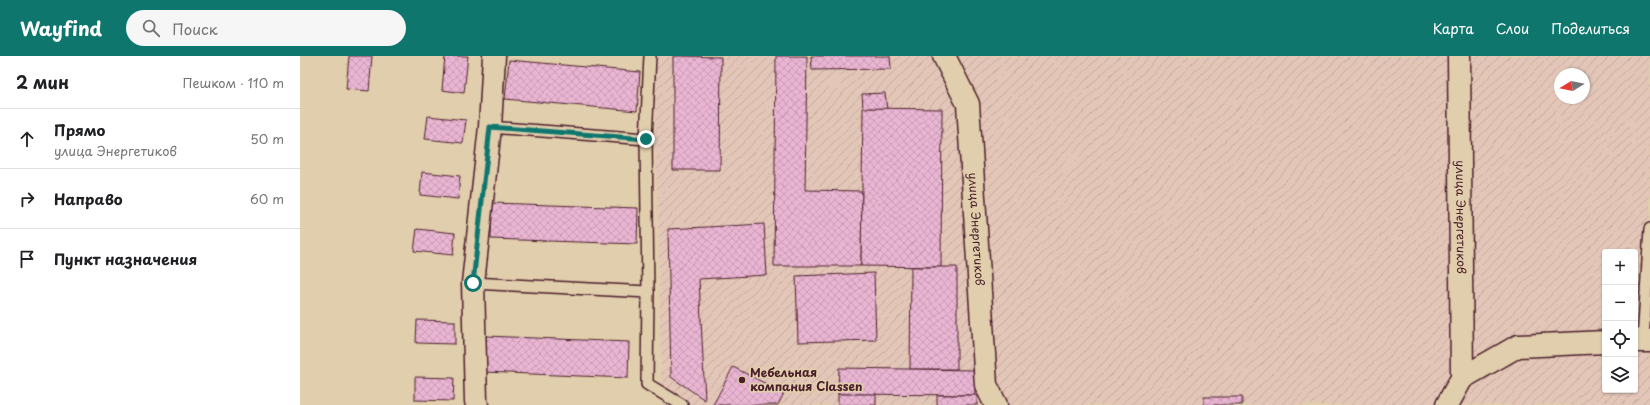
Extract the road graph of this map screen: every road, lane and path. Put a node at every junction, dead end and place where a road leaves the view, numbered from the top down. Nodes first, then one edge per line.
1 (494, 56) edge
2 (650, 56) edge
3 (944, 56) edge
4 (1459, 56) edge
5 (490, 127) junction
6 (646, 139) junction
7 (1650, 229) edge
8 (473, 283) junction
9 (648, 292) junction
10 (1643, 341) edge
11 (1602, 342) edge
12 (1462, 378) junction
13 (477, 405) edge
14 (682, 405) edge
15 (996, 405) edge
16 (1447, 405) edge

1 - 5 street
2 - 6 lane
3 - 15 street, улица Энергетиков
4 - 12 street, улица Энергетиков
5 - 6 lane
5 - 8 street
6 - 9 lane
7 - 10 lane
8 - 9 lane
8 - 13 street
9 - 14 lane
11 - 12 street
12 - 16 street

